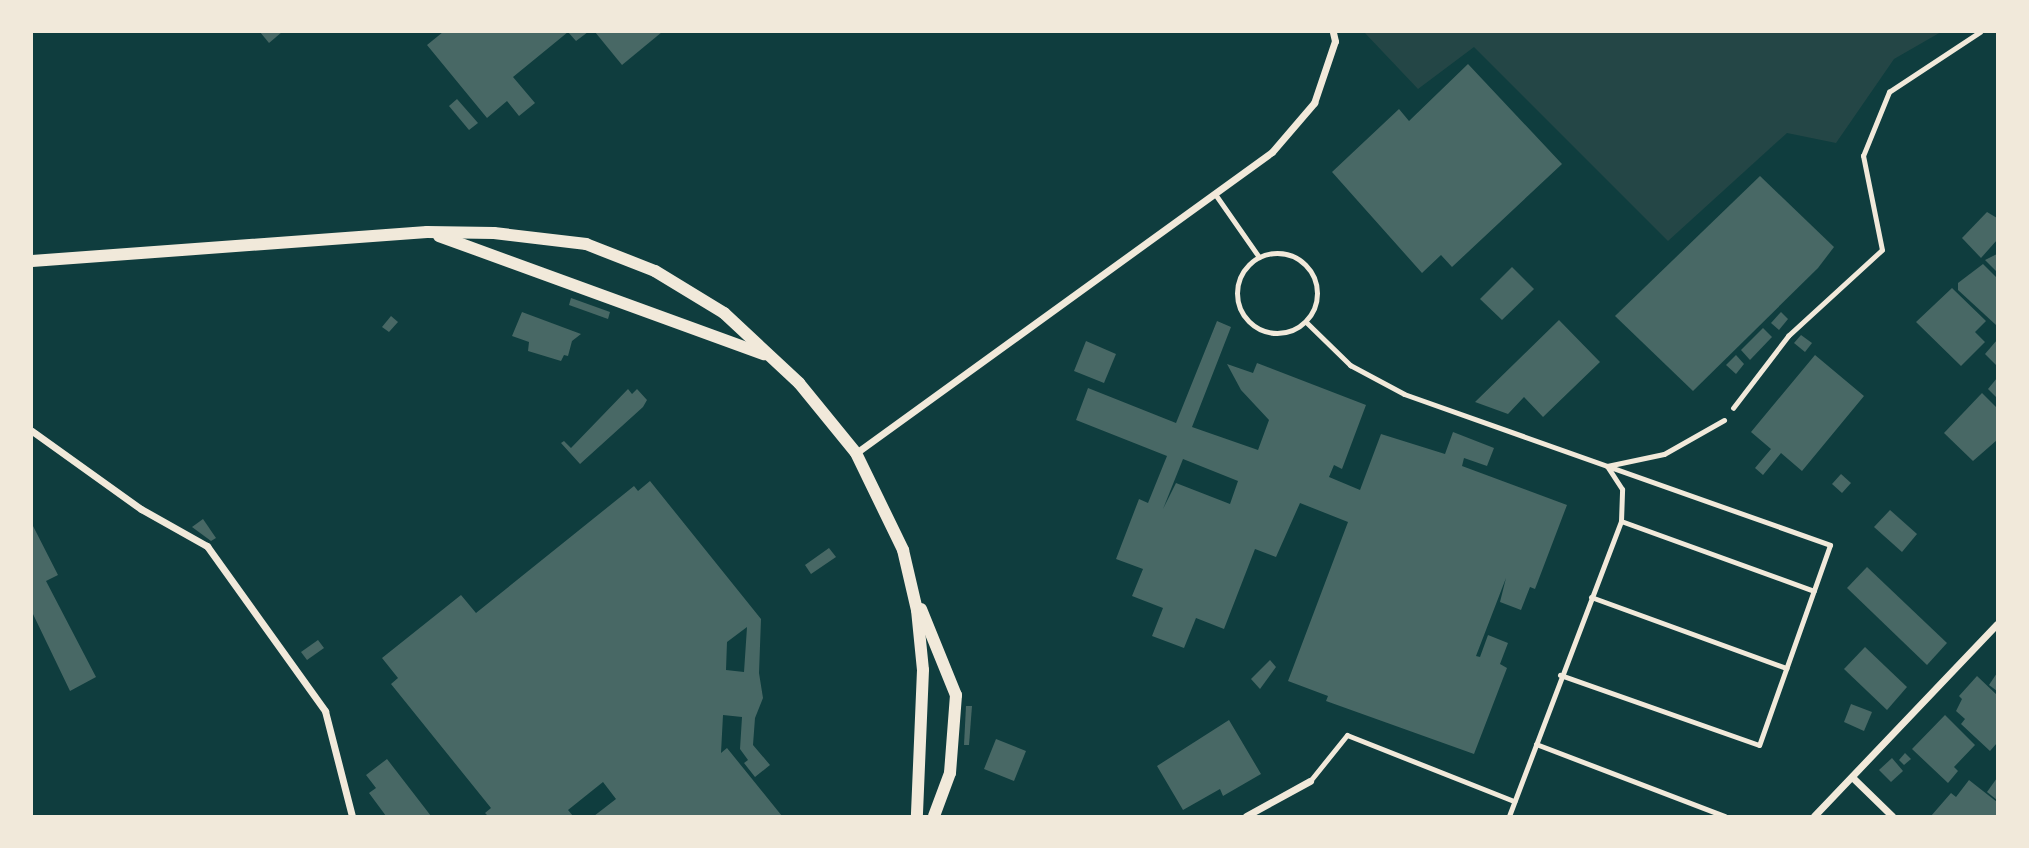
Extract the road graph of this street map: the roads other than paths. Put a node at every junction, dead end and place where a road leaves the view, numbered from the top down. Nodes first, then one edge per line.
1 (1333, 32) edge
2 (1215, 194) junction
3 (428, 232) junction
4 (1259, 257) junction
5 (32, 261) edge
6 (1306, 322) junction
7 (774, 359) junction
8 (1724, 419) road end
9 (32, 431) edge
10 (856, 453) junction
11 (1607, 466) junction
12 (1621, 521) junction
13 (911, 582) junction
14 (1814, 591) junction
15 (1591, 597) junction
16 (1997, 624) edge
17 (1786, 668) junction
18 (1560, 675) junction
19 (1536, 744) junction
20 (1852, 777) junction
21 (1310, 780) joint
22 (1514, 801) junction
23 (352, 817) edge
24 (917, 817) edge
25 (934, 817) edge
26 (1246, 817) edge
27 (1509, 817) edge
28 (1725, 817) edge
29 (1814, 817) edge
30 (1892, 817) edge

1 - 2 street
2 - 4 lane
2 - 10 street
3 - 5 street
3 - 7 street
3 - 7 street
4 - 6 lane
4 - 6 lane
6 - 11 lane
7 - 10 street
8 - 11 lane
9 - 23 street
10 - 13 street
11 - 12 lane
11 - 14 lane
12 - 14 lane
12 - 15 lane
13 - 24 street
13 - 25 street
14 - 17 lane
15 - 17 lane
15 - 18 lane
16 - 20 street
17 - 18 lane
18 - 19 lane
19 - 22 lane
19 - 28 lane
20 - 29 street
20 - 30 street
21 - 22 lane
21 - 26 street
22 - 27 lane

